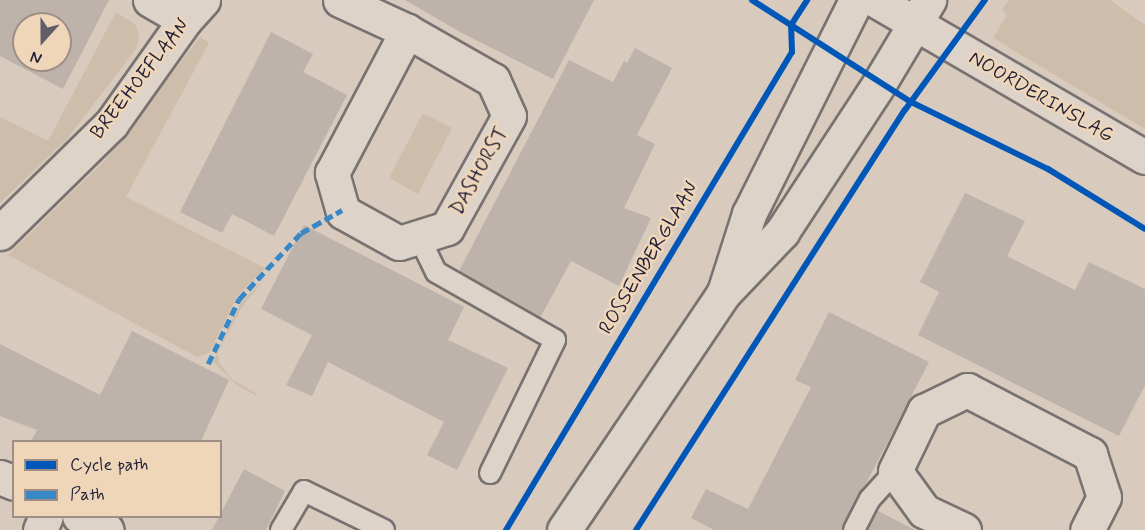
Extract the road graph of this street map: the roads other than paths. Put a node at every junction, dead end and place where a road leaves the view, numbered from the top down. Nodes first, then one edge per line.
1 (150, 0) edge
2 (340, 0) edge
3 (856, 0) edge
4 (875, 0) edge
5 (194, 10) edge
6 (923, 12) edge
7 (407, 31) junction
8 (1145, 157) edge
9 (0, 233) edge
10 (419, 237) junction
11 (723, 294) junction
12 (895, 471) junction
13 (490, 473) dead end
14 (83, 518) edge
15 (107, 530) edge
16 (281, 530) edge
17 (384, 530) edge
18 (564, 530) edge
19 (854, 530) edge
20 (964, 530) edge
21 (1087, 530) edge

1 - 5 street
2 - 7 street, DASHORST
3 - 11 street
4 - 6 street, NOORDERINSLAG
5 - 9 street, BREEHOEFLAAN
6 - 8 street, NOORDERINSLAG
6 - 11 street
7 - 10 street, DASHORST
7 - 10 street, DASHORST
10 - 13 lane
11 - 18 street
12 - 19 lane
12 - 20 street
12 - 21 street
14 - 15 street
16 - 17 lane

